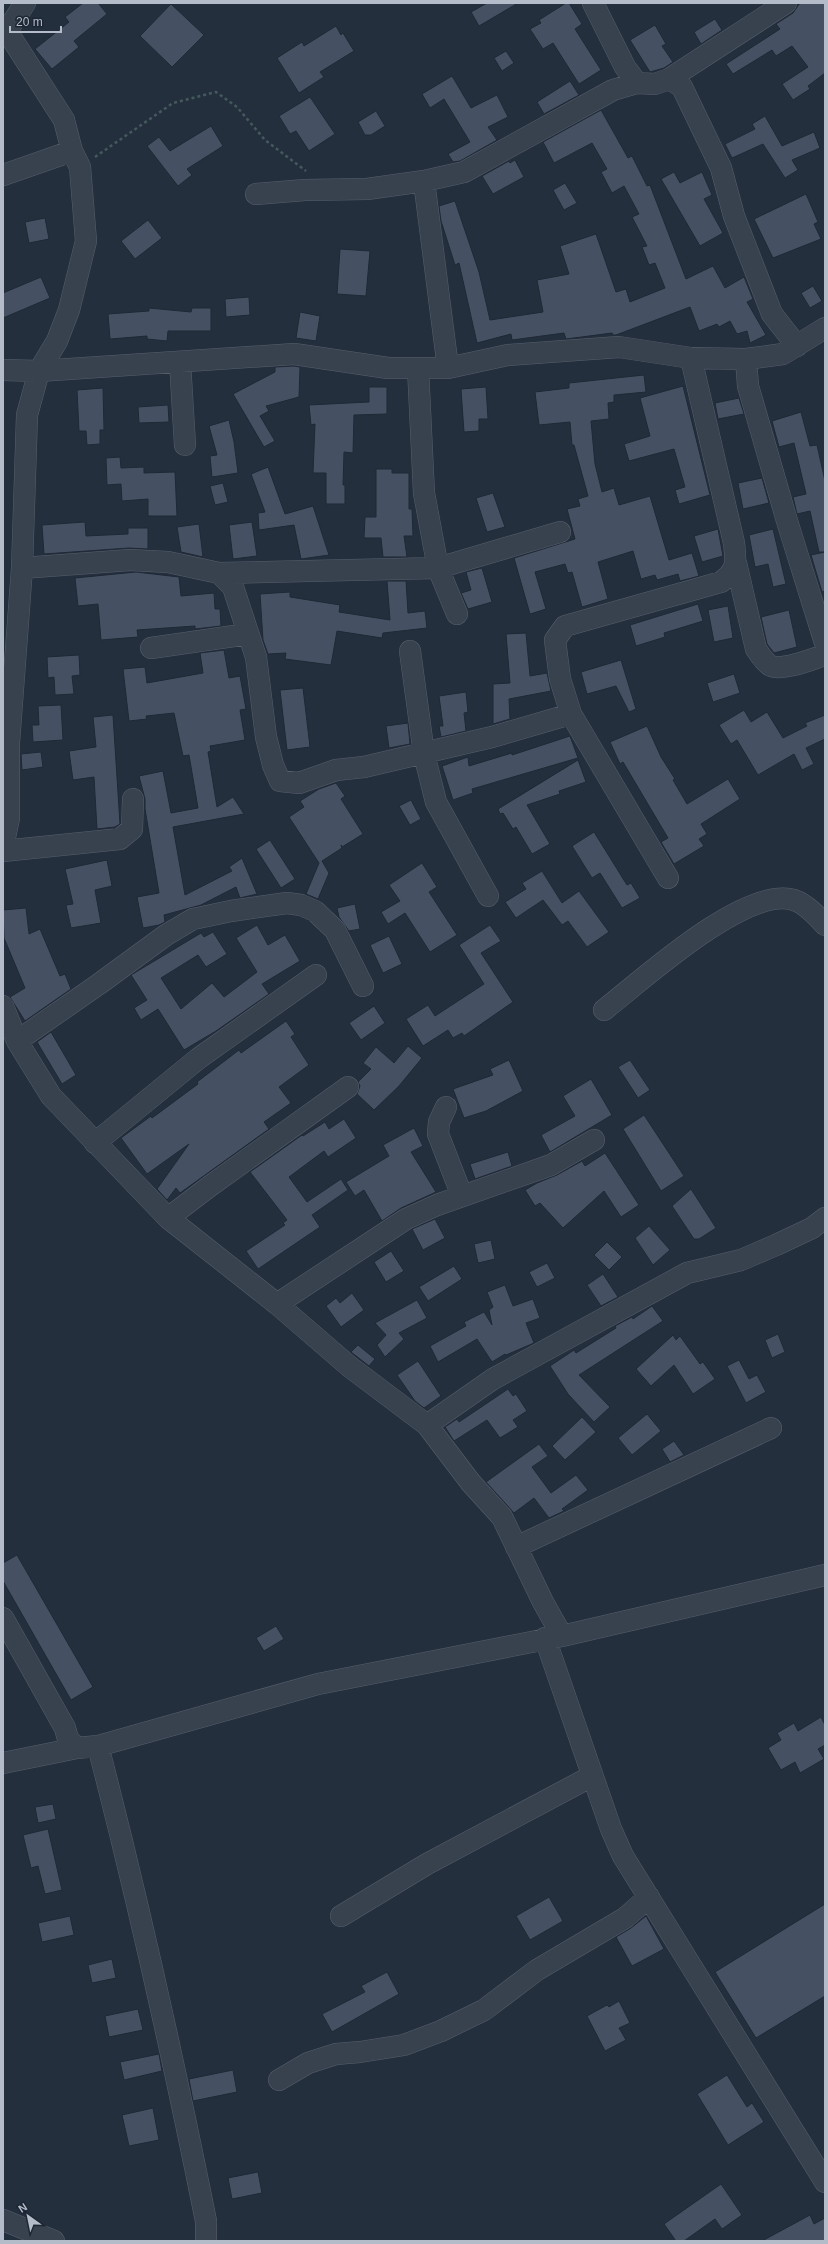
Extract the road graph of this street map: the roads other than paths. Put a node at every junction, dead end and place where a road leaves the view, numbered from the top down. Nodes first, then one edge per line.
1 (25, 3) edge
2 (593, 3) edge
3 (786, 3) edge
4 (4, 30) edge
5 (669, 79) junction
6 (637, 83) junction
7 (76, 159) junction
8 (3, 175) edge
9 (424, 181) junction
10 (256, 194) dead end
11 (825, 328) edge
12 (797, 346) junction
13 (691, 358) junction
14 (746, 359) junction
15 (180, 362) junction
16 (418, 368) junction
17 (448, 368) junction
18 (3, 370) edge
19 (39, 371) junction
20 (185, 445) dead end
21 (560, 532) dead end
22 (736, 563) junction
23 (438, 568) junction
24 (219, 573) junction
25 (15, 578) edge
26 (457, 614) dead end
27 (248, 634) junction
28 (825, 642) edge
29 (151, 648) dead end
30 (410, 651) dead end
31 (825, 655) edge
32 (571, 714) junction
33 (424, 754) junction
34 (6, 787) edge
35 (133, 799) dead end
36 (3, 847) edge
37 (3, 850) edge
38 (668, 878) dead end
39 (488, 896) dead end
40 (825, 925) edge
41 (316, 975) dead end
42 (362, 986) dead end
43 (3, 1006) edge
44 (604, 1010) dead end
45 (17, 1041) junction
46 (348, 1087) dead end
47 (446, 1107) dead end
48 (594, 1140) dead end
49 (96, 1143) junction
50 (462, 1196) junction
51 (168, 1218) junction
52 (825, 1218) edge
53 (277, 1304) junction
54 (428, 1424) junction
55 (771, 1428) dead end
56 (516, 1547) junction
57 (825, 1575) edge
58 (3, 1618) edge
59 (554, 1637) junction
60 (98, 1746) junction
61 (77, 1748) junction
62 (3, 1763) edge
63 (592, 1776) junction
64 (649, 1897) junction
65 (341, 1916) dead end
66 (279, 2080) dead end
67 (825, 2182) edge
68 (3, 2220) edge
69 (54, 2241) edge
70 (206, 2241) edge

1 - 4 street
2 - 6 street
3 - 5 street
4 - 7 street
5 - 6 street
5 - 12 street
6 - 9 street
7 - 8 street
7 - 19 street
9 - 10 street
9 - 17 street
11 - 12 street
12 - 14 street
13 - 14 street
13 - 17 street
13 - 22 street
14 - 28 street
15 - 16 street
15 - 19 street
15 - 20 street
16 - 17 street
16 - 23 street
18 - 19 street
19 - 25 street
21 - 23 street
22 - 31 street
22 - 32 street
23 - 24 street
23 - 26 street
24 - 25 street
24 - 27 street
25 - 34 street
27 - 29 street
27 - 33 street
30 - 33 street
32 - 33 street
32 - 38 street
33 - 39 street
34 - 36 street
35 - 37 street
40 - 44 street
41 - 49 street
42 - 45 street
43 - 45 street
45 - 49 street
46 - 51 street
47 - 50 street
48 - 50 street
49 - 51 street
50 - 53 street
51 - 53 street
52 - 54 street
53 - 54 street
54 - 56 street
55 - 56 street
56 - 59 street
57 - 59 street
58 - 61 street
59 - 60 street
59 - 63 street
60 - 61 street
60 - 70 street
61 - 62 street
63 - 64 street
63 - 65 street
64 - 66 street
64 - 67 street
68 - 69 street

